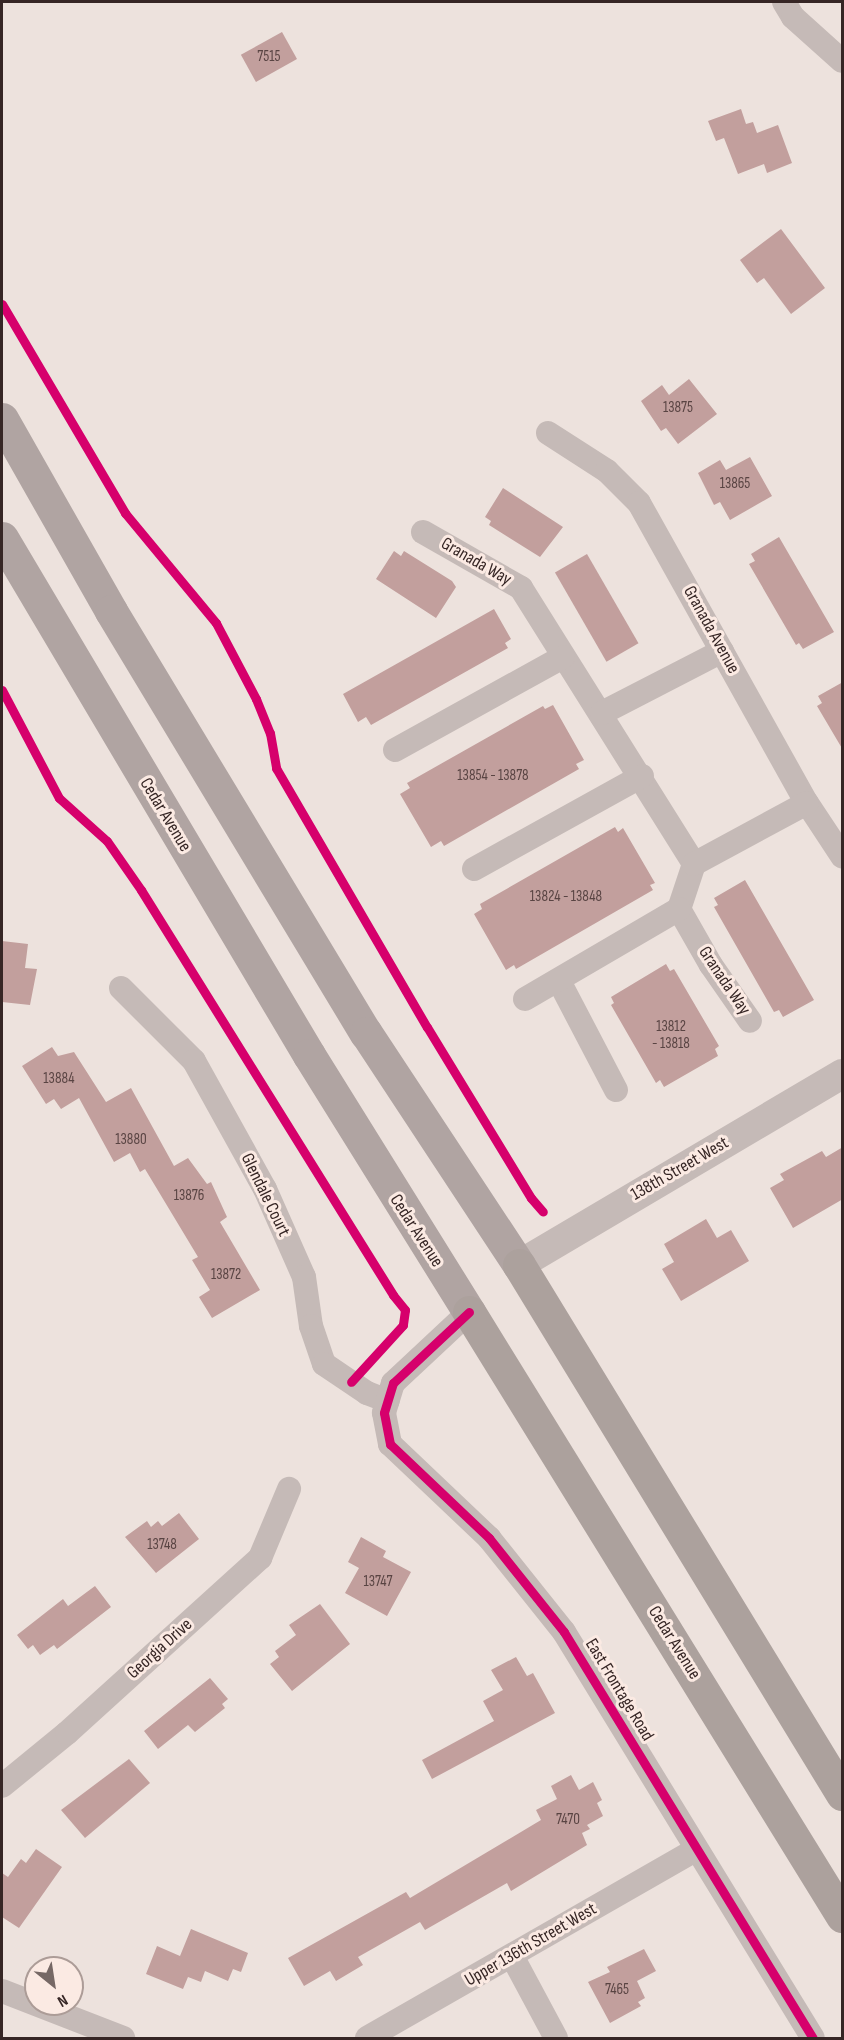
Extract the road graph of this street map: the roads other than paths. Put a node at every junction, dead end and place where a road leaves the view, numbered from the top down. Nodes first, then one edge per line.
1 (784, 2) edge
2 (843, 61) edge
3 (2, 419) edge
4 (548, 433) dead end
5 (423, 532) dead end
6 (2, 538) edge
7 (722, 651) junction
8 (563, 657) junction
9 (602, 713) junction
10 (395, 750) dead end
11 (642, 776) junction
12 (807, 803) junction
13 (843, 856) edge
14 (694, 864) junction
15 (474, 869) dead end
16 (679, 909) junction
17 (559, 981) junction
18 (121, 988) dead end
19 (525, 999) dead end
20 (750, 1021) dead end
21 (843, 1074) edge
22 (616, 1090) dead end
23 (519, 1265) junction
24 (469, 1312) junction
25 (391, 1392) junction
26 (289, 1489) dead end
27 (2, 1786) edge
28 (843, 1794) edge
29 (695, 1850) junction
30 (843, 1916) edge
31 (512, 1956) junction
32 (2, 1991) edge
33 (123, 2038) edge
34 (367, 2038) edge
35 (556, 2038) edge
36 (813, 2038) edge

1 - 2 street
3 - 23 highway
4 - 7 street, Granada Avenue
5 - 8 street, Granada Way
6 - 24 highway, Cedar Avenue
7 - 9 street
7 - 12 street, Granada Avenue
8 - 9 street, Granada Way
8 - 10 street
9 - 11 street, Granada Way
11 - 14 street, Granada Way
11 - 15 street
12 - 13 street, Granada Avenue
12 - 14 street
14 - 16 street
16 - 17 street
16 - 20 street, Granada Way
17 - 19 street
17 - 22 street
18 - 25 street, Glendale Court
21 - 23 street, 138th Street West
23 - 28 highway
24 - 25 street
24 - 30 highway, Cedar Avenue
25 - 29 street, East Frontage Road
26 - 27 street, Georgia Drive
29 - 31 street, Upper 136th Street West
29 - 36 street, East Frontage Road
31 - 34 street, Upper 136th Street West
31 - 35 street
32 - 33 street

